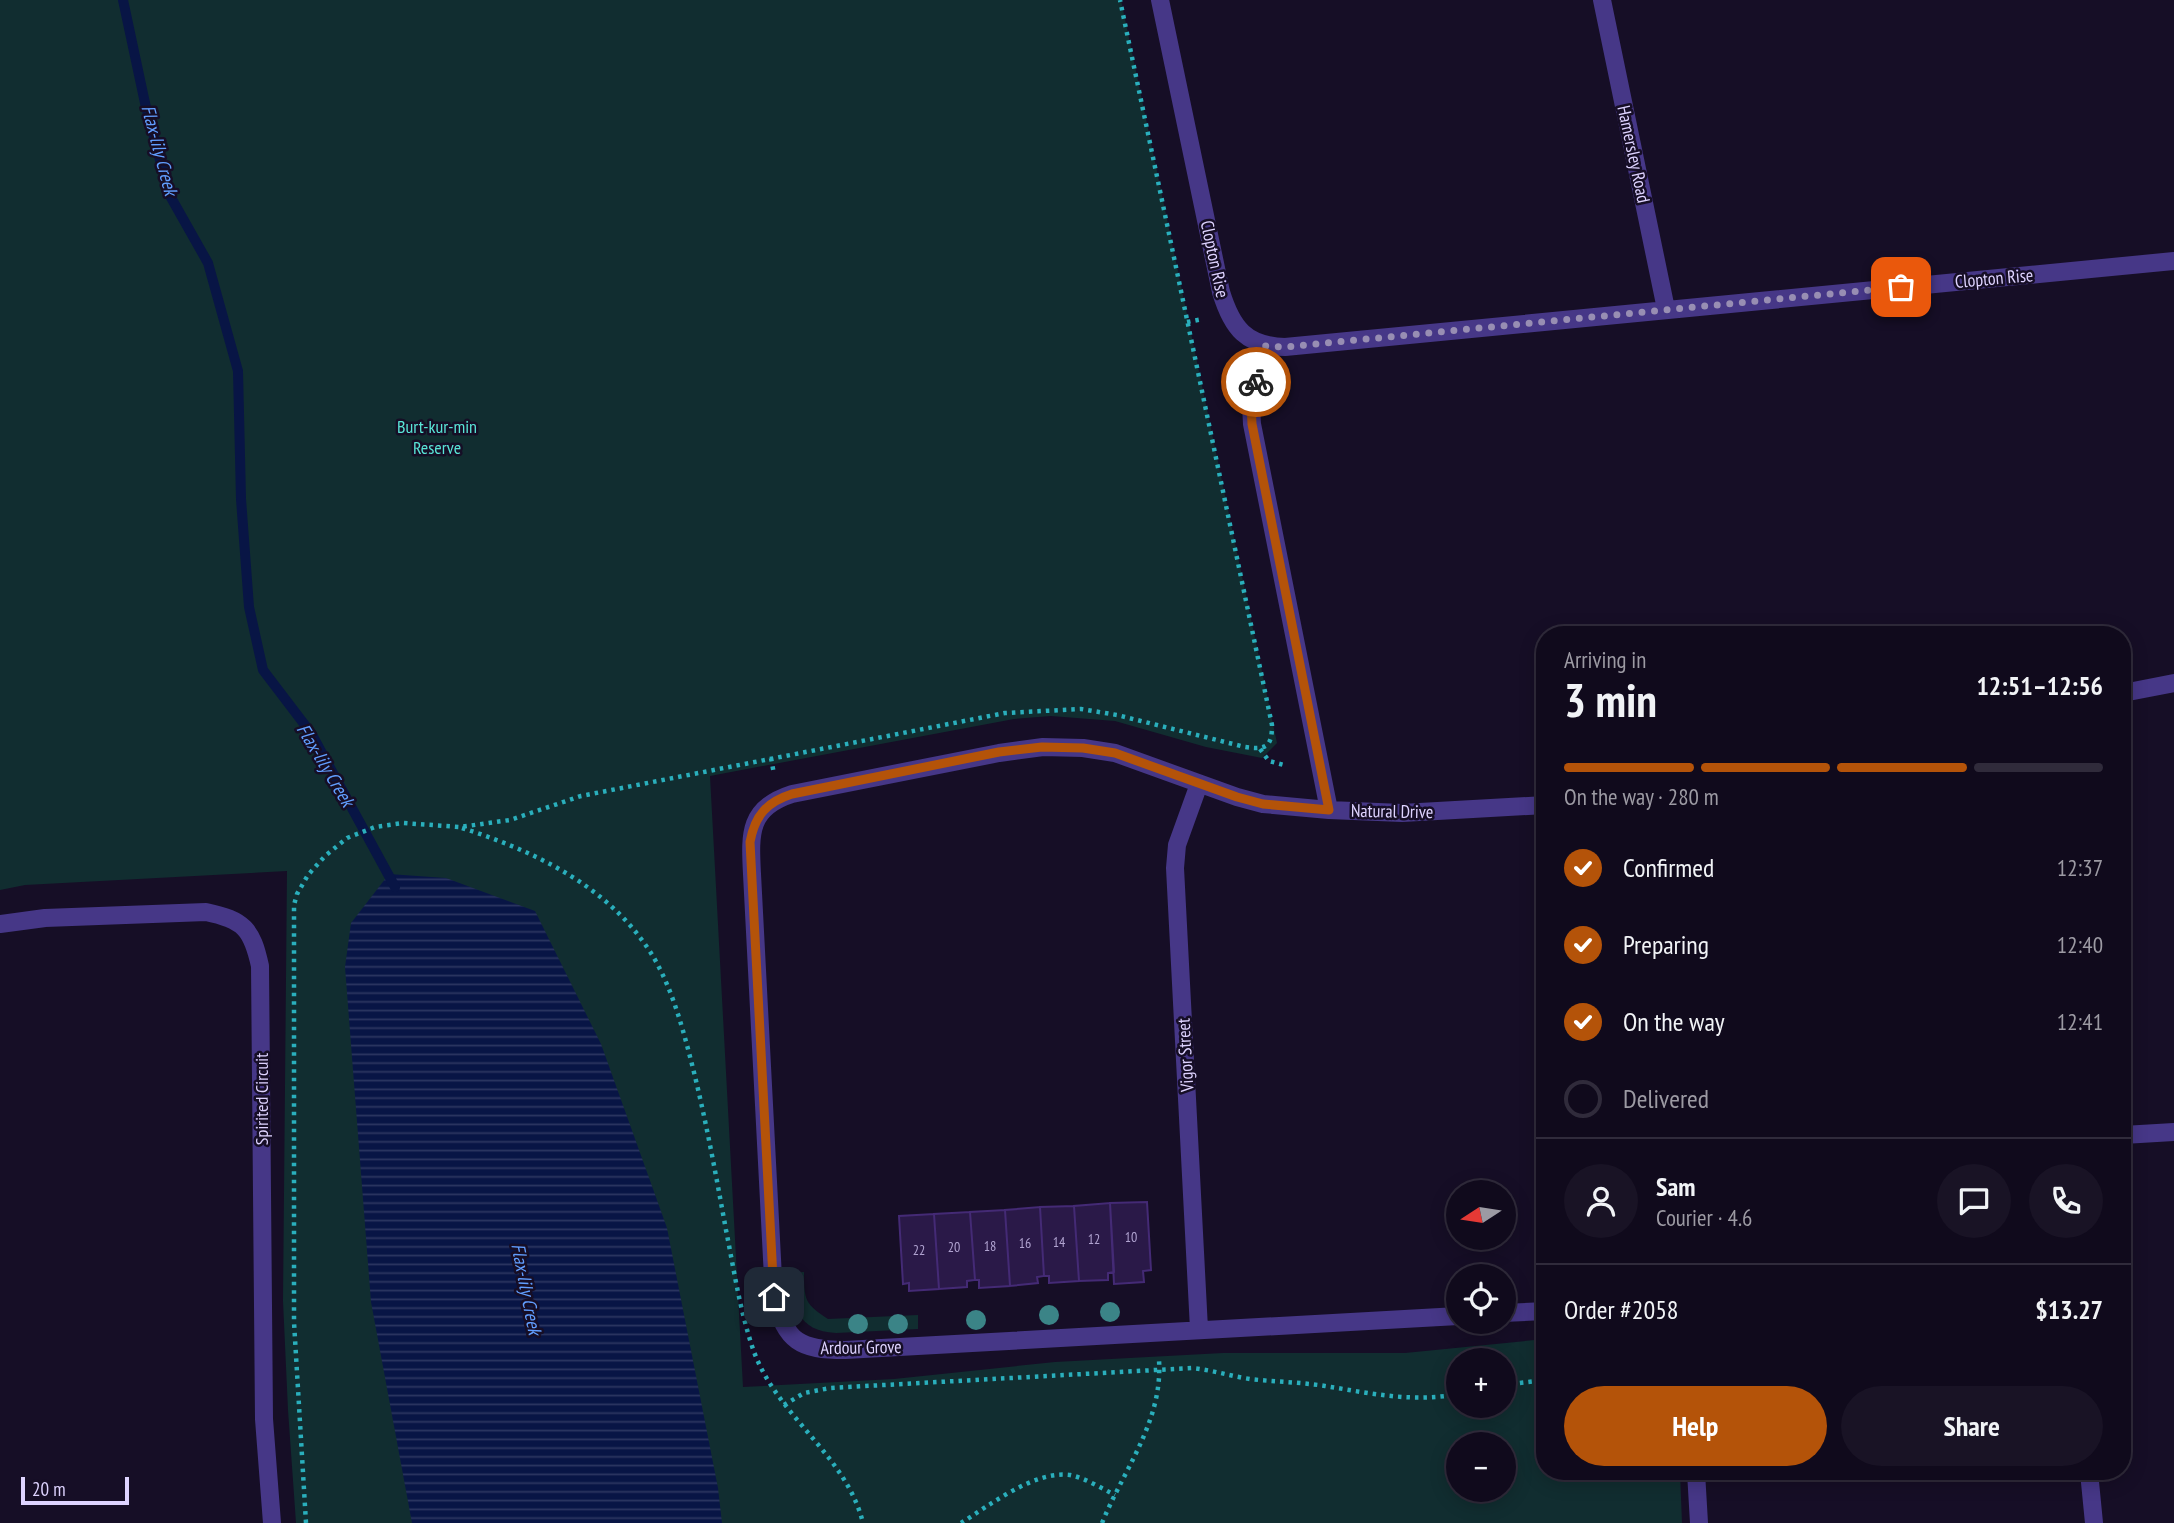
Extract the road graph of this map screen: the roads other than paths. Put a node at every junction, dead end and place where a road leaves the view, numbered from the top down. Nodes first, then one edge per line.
1 (1160, 0) edge
2 (1602, 0) edge
3 (2174, 261) edge
4 (1666, 309) junction
5 (1265, 346) junction
6 (2174, 683) edge
7 (2131, 691) edge
8 (1199, 784) junction
9 (1536, 806) edge
10 (1329, 810) junction
11 (0, 924) edge
12 (2174, 1132) edge
13 (2131, 1135) edge
14 (1536, 1311) edge
15 (1516, 1312) edge
16 (1446, 1317) edge
17 (1199, 1329) junction
18 (1696, 1480) edge
19 (2090, 1480) edge
20 (272, 1523) edge
21 (1699, 1523) edge
22 (2094, 1523) edge

1 - 5 street, Clopton Rise
2 - 4 street, Hamersley Road
3 - 4 street, Clopton Rise
4 - 5 street, Clopton Rise
5 - 10 street
6 - 7 street
8 - 10 street, Natural Drive
8 - 17 street, Vigor Street
8 - 17 street, Ardour Grove
9 - 10 street, Natural Drive
11 - 20 street, Spirited Circuit
12 - 13 street
14 - 15 street
16 - 17 street, Ardour Grove
18 - 21 street
19 - 22 street

